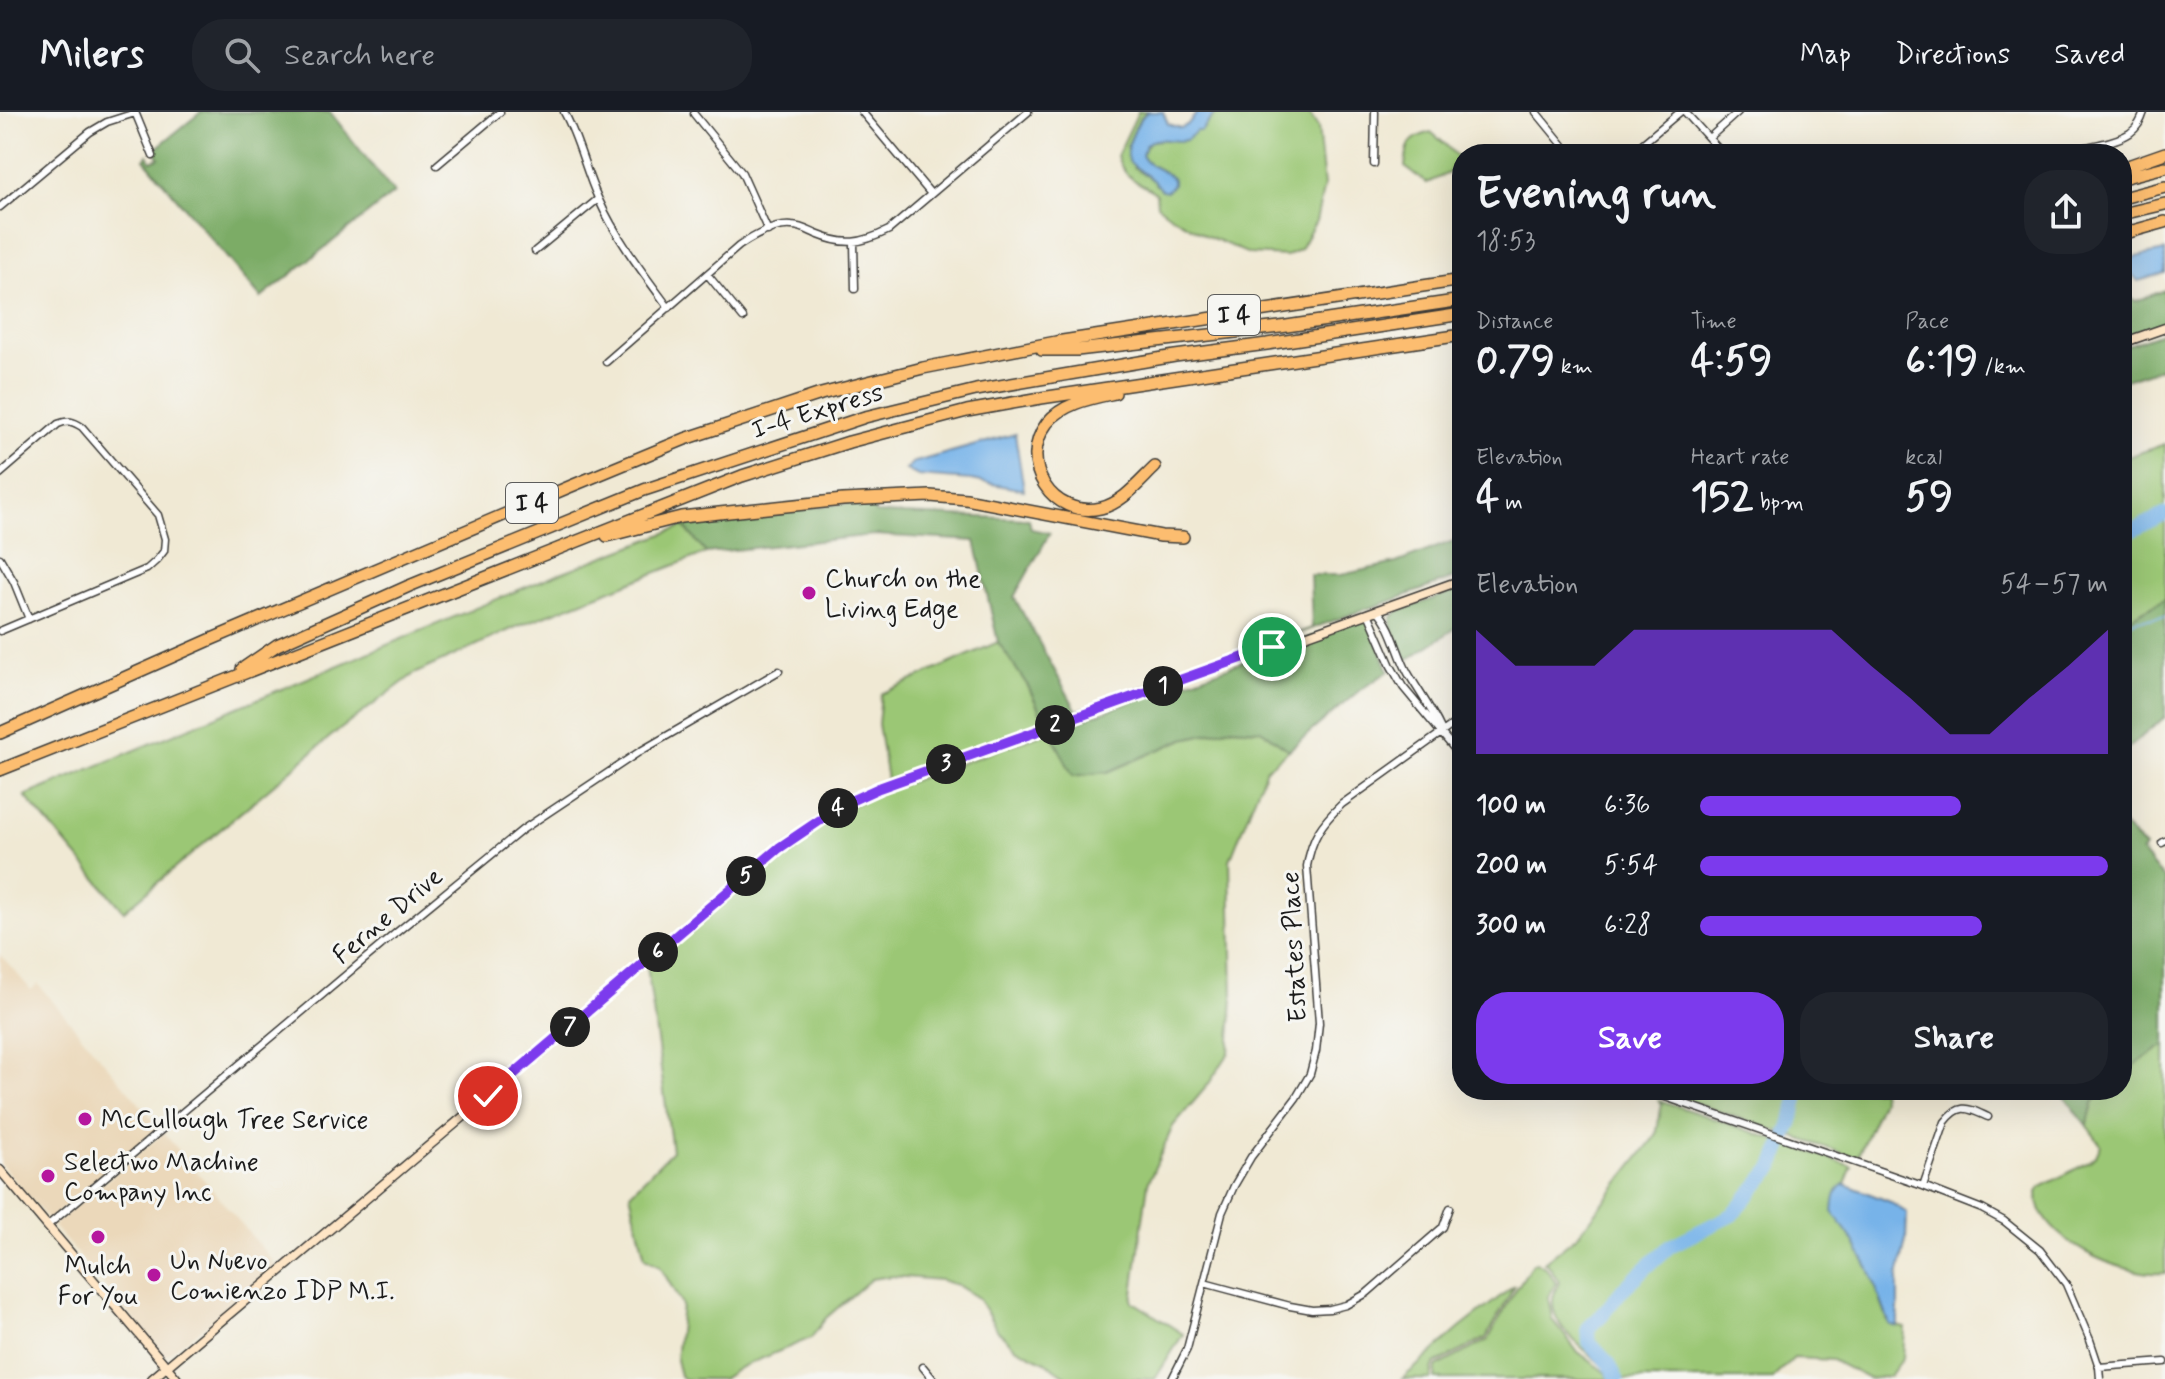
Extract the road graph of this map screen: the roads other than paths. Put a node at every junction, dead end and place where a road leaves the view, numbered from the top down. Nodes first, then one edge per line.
1 (135, 112) edge
2 (500, 112) edge
3 (564, 112) edge
4 (862, 112) edge
5 (1028, 112) edge
6 (1375, 112) edge
7 (1536, 112) edge
8 (1682, 112) edge
9 (1738, 112) edge
10 (2144, 112) edge
11 (694, 114) dead end
12 (1709, 138) junction
13 (1562, 144) edge
14 (1642, 144) edge
15 (1714, 144) edge
16 (2091, 144) edge
17 (2165, 153) edge
18 (153, 156) dead end
19 (1374, 164) dead end
20 (437, 165) dead end
21 (2132, 165) edge
22 (2165, 167) edge
23 (2132, 175) edge
24 (2165, 187) edge
25 (931, 194) junction
26 (2132, 195) edge
27 (598, 199) junction
28 (2165, 204) edge
29 (0, 207) edge
30 (2132, 212) edge
31 (2165, 222) edge
32 (768, 231) junction
33 (2132, 231) edge
34 (854, 243) junction
35 (535, 251) dead end
36 (707, 274) junction
37 (1452, 282) edge
38 (855, 289) dead end
39 (1452, 301) edge
40 (669, 308) junction
41 (1452, 316) edge
42 (743, 318) dead end
43 (2165, 328) edge
44 (1452, 336) edge
45 (2132, 340) edge
46 (1012, 350) junction
47 (606, 362) dead end
48 (1185, 376) junction
49 (1155, 467) dead end
50 (0, 474) edge
51 (1183, 537) dead end
52 (0, 558) edge
53 (497, 572) junction
54 (1452, 583) edge
55 (1373, 611) junction
56 (29, 619) junction
57 (0, 631) edge
58 (779, 671) dead end
59 (225, 680) junction
60 (1452, 725) edge
61 (1442, 732) junction
62 (0, 733) edge
63 (1452, 745) edge
64 (0, 770) edge
65 (1673, 1100) edge
66 (1988, 1117) dead end
67 (0, 1170) edge
68 (1923, 1186) junction
69 (1450, 1208) dead end
70 (47, 1226) junction
71 (1204, 1283) junction
72 (2165, 1362) edge
73 (166, 1367) junction
74 (923, 1367) dead end
75 (2099, 1367) junction
76 (152, 1379) edge
77 (177, 1379) edge
78 (933, 1379) edge
79 (1172, 1379) edge
80 (2100, 1379) edge

1 - 18 street
1 - 29 street
2 - 20 street
3 - 27 street
4 - 25 street
5 - 25 street
6 - 19 street
7 - 13 street
8 - 12 street
8 - 14 street
9 - 12 street
10 - 16 street
11 - 32 street
12 - 15 street
17 - 21 highway
22 - 23 highway
24 - 26 highway
25 - 34 street
27 - 35 street
27 - 40 street
28 - 30 highway
31 - 33 highway
32 - 34 street
32 - 36 street
34 - 38 street
36 - 40 street
36 - 42 street
37 - 46 highway, I 4
39 - 46 highway
40 - 47 street
41 - 59 highway, I-4 Express
43 - 45 main road
44 - 48 highway, I 4
46 - 62 highway, I 4
48 - 49 highway
48 - 53 highway, I 4
50 - 56 street
51 - 53 highway
52 - 56 street
53 - 59 highway, I 4
54 - 55 main road
55 - 61 street
55 - 61 street
55 - 73 main road
56 - 57 street
58 - 70 street, Ferne Drive
59 - 64 highway, I 4
60 - 61 street, Estates Place
61 - 63 street
61 - 71 street, Estates Place
65 - 68 street
66 - 68 street
67 - 70 main road
68 - 75 street
69 - 71 street
70 - 73 main road
71 - 79 street, Estates Place
72 - 75 street
73 - 76 main road
73 - 77 main road
74 - 78 street
75 - 80 street

